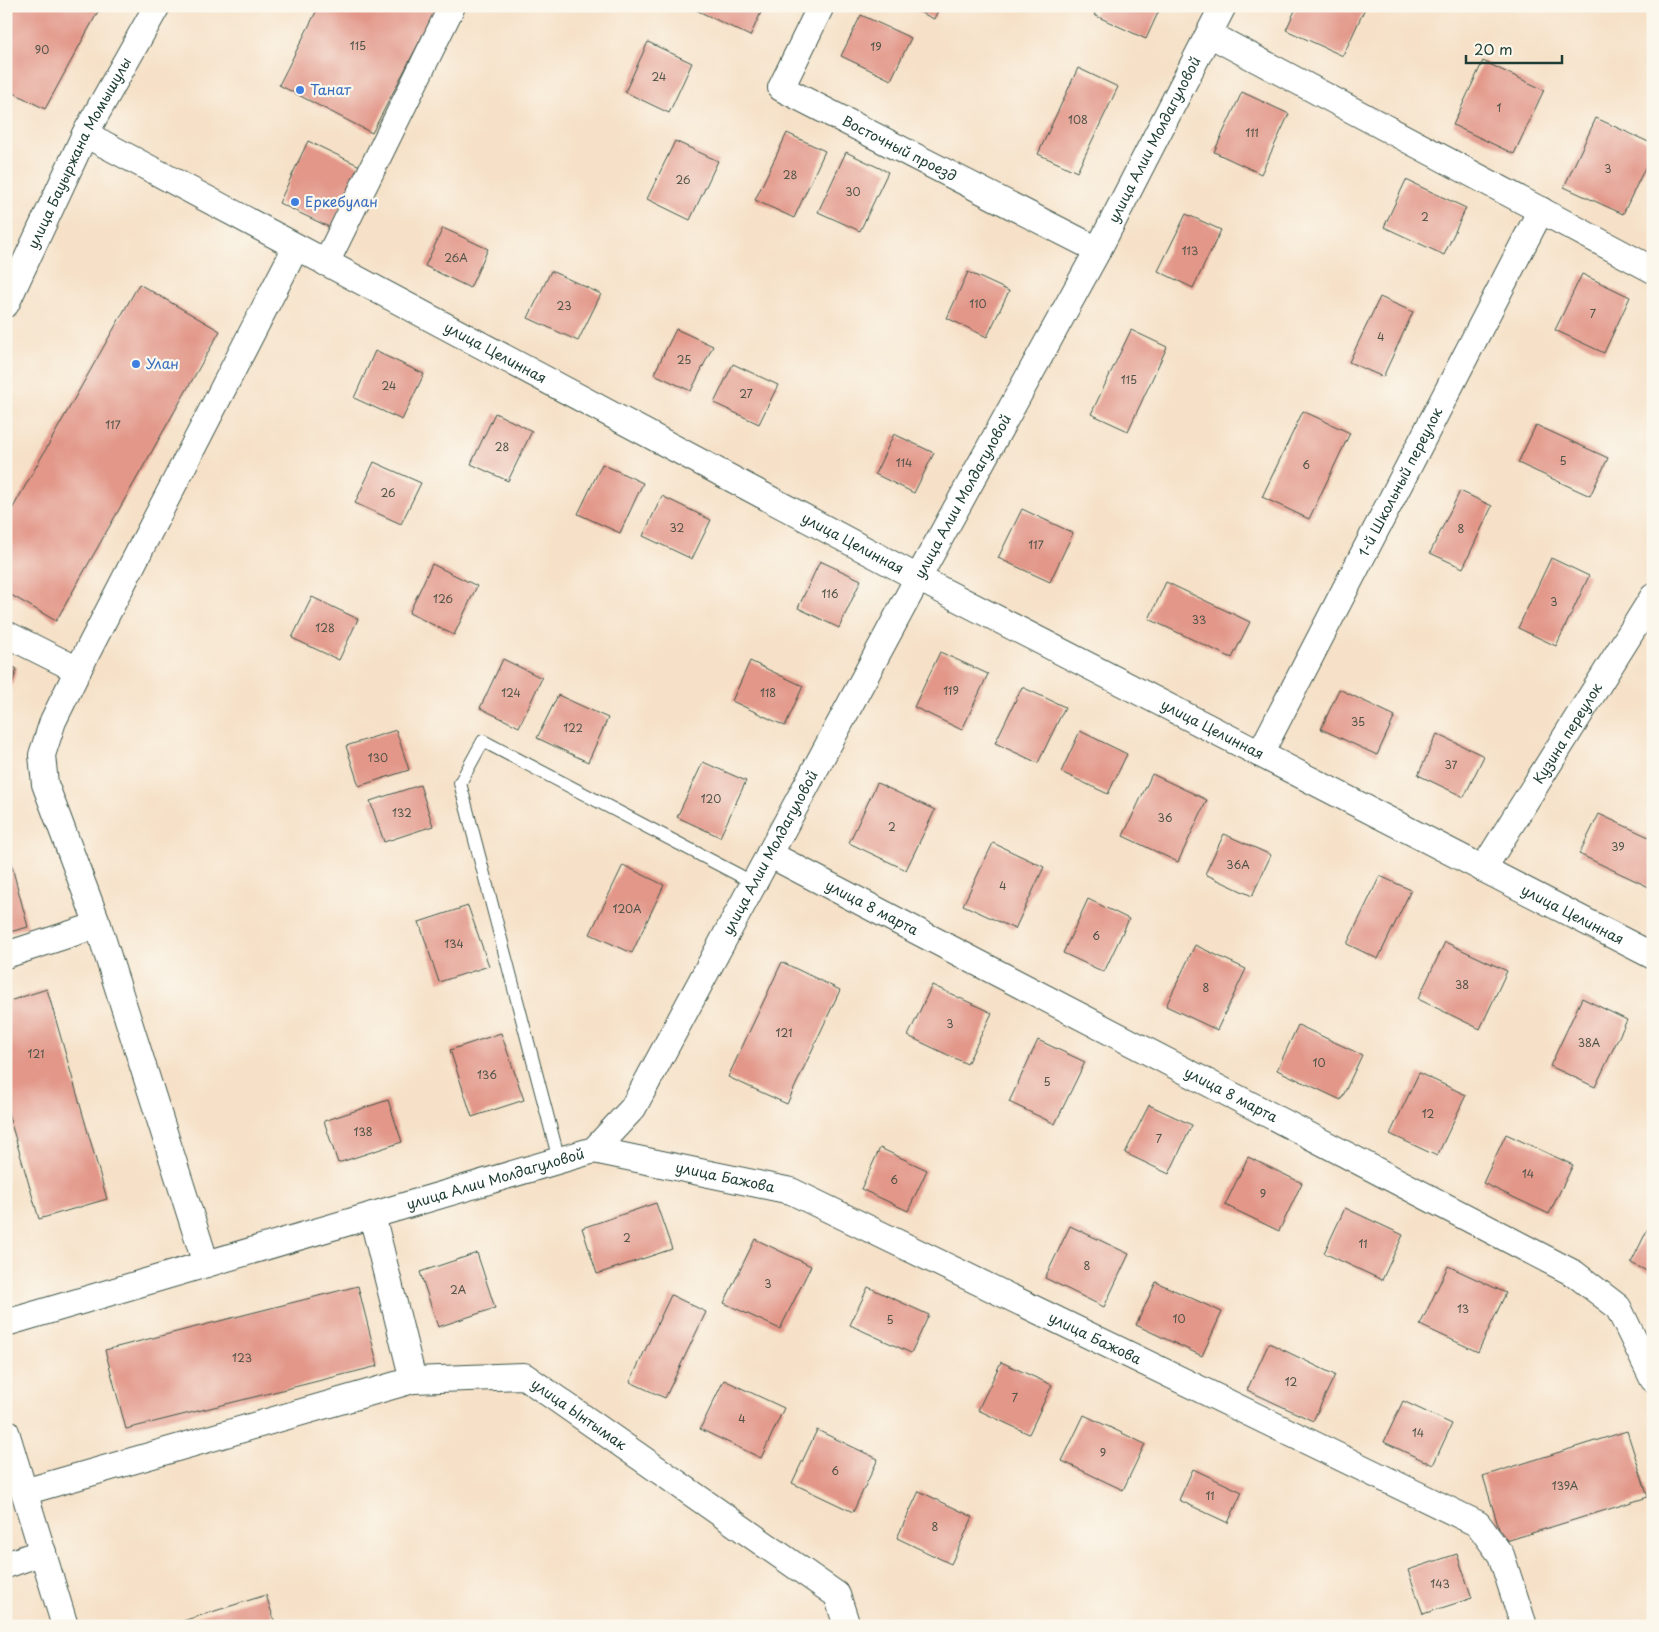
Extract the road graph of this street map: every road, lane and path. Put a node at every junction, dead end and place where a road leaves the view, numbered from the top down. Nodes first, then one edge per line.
1 (157, 6) edge
2 (452, 6) edge
3 (821, 6) edge
4 (1223, 6) edge
5 (1209, 34) junction
6 (85, 134) junction
7 (1542, 210) junction
8 (296, 247) junction
9 (1098, 250) junction
10 (326, 263) junction
11 (1653, 270) edge
12 (6, 304) edge
13 (918, 578) junction
14 (1653, 597) edge
15 (6, 634) edge
16 (78, 670) junction
17 (1260, 754) junction
18 (769, 854) junction
19 (1483, 869) junction
20 (754, 883) junction
21 (98, 924) junction
22 (6, 955) edge
23 (1653, 956) edge
24 (594, 1150) junction
25 (559, 1160) junction
26 (372, 1215) junction
27 (206, 1264) junction
28 (6, 1323) edge
29 (1653, 1378) edge
30 (414, 1380) junction
31 (6, 1432) edge
32 (24, 1492) junction
33 (43, 1552) junction
34 (6, 1565) edge
35 (65, 1626) edge
36 (847, 1626) edge
37 (1524, 1626) edge

1 - 6 street, улица Бауыржана Момышулы
2 - 10 street
3 - 9 street, Восточный проезд
4 - 5 street, улица Алии Молдагуловой
5 - 7 street
5 - 9 street, улица Алии Молдагуловой
6 - 8 street, улица Целинная
6 - 12 street, улица Бауыржана Момышулы
7 - 11 street
7 - 17 street, 1-й Школьный переулок
8 - 10 street, улица Целинная
8 - 16 street
9 - 13 street, улица Алии Молдагуловой
10 - 13 street, улица Целинная
13 - 17 street, улица Целинная
13 - 18 street, улица Алии Молдагуловой
14 - 19 street, Кузина переулок
15 - 16 street
16 - 21 street
17 - 19 street, улица Целинная
18 - 20 street, улица Алии Молдагуловой
18 - 29 street, улица 8 марта
19 - 23 street, улица Целинная
20 - 24 street, улица Алии Молдагуловой
20 - 25 lane
21 - 22 street
21 - 27 street
24 - 25 street, улица Алии Молдагуловой
24 - 37 street, улица Бажова
25 - 26 street, улица Алии Молдагуловой
26 - 27 street, улица Алии Молдагуловой
26 - 30 street
27 - 28 street, улица Алии Молдагуловой
30 - 32 street, улица Ынтымак
30 - 36 street, улица Ынтымак
31 - 32 street
32 - 33 street
33 - 34 street
33 - 35 street

